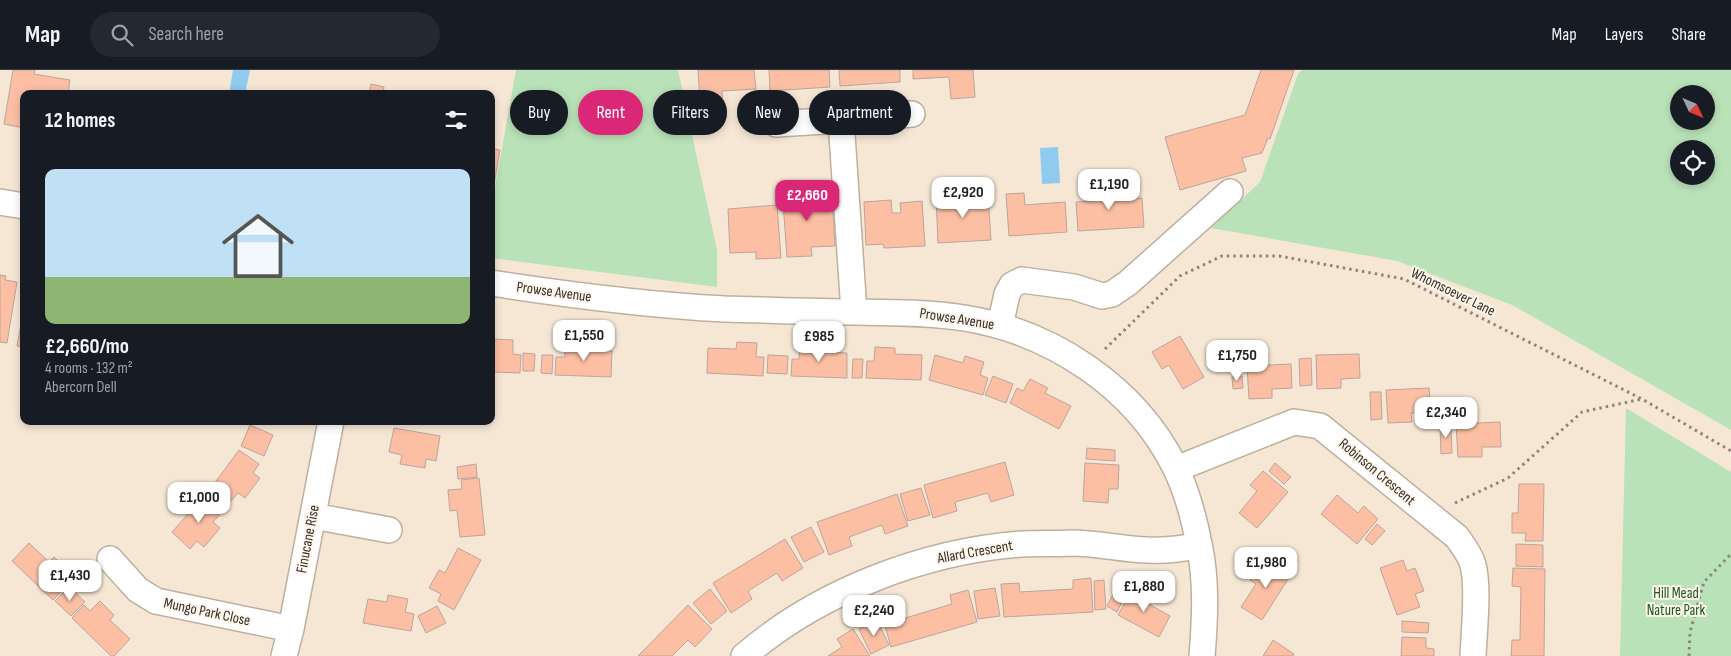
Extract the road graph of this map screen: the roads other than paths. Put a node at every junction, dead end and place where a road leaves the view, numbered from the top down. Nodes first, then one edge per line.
1 (842, 135) edge
2 (1230, 192) dead end
3 (0, 202) edge
4 (20, 205) edge
5 (495, 284) edge
6 (854, 312) junction
7 (1000, 326) junction
8 (330, 425) edge
9 (1176, 468) junction
10 (313, 516) junction
11 (389, 530) dead end
12 (1200, 545) junction
13 (110, 559) dead end
14 (291, 629) junction
15 (284, 656) edge
16 (744, 656) edge
17 (1202, 656) edge
18 (1473, 656) edge

1 - 6 street
2 - 7 street
3 - 4 street
5 - 6 street, Prowse Avenue
6 - 7 street, Prowse Avenue
7 - 9 street, Prowse Avenue
8 - 10 street, Finucane Rise
9 - 12 street, Prowse Avenue
9 - 18 street, Robinson Crescent
10 - 11 street
10 - 14 street, Finucane Rise
12 - 16 street, Allard Crescent
12 - 17 street, Prowse Avenue
13 - 14 street, Mungo Park Close
14 - 15 street, Finucane Rise

